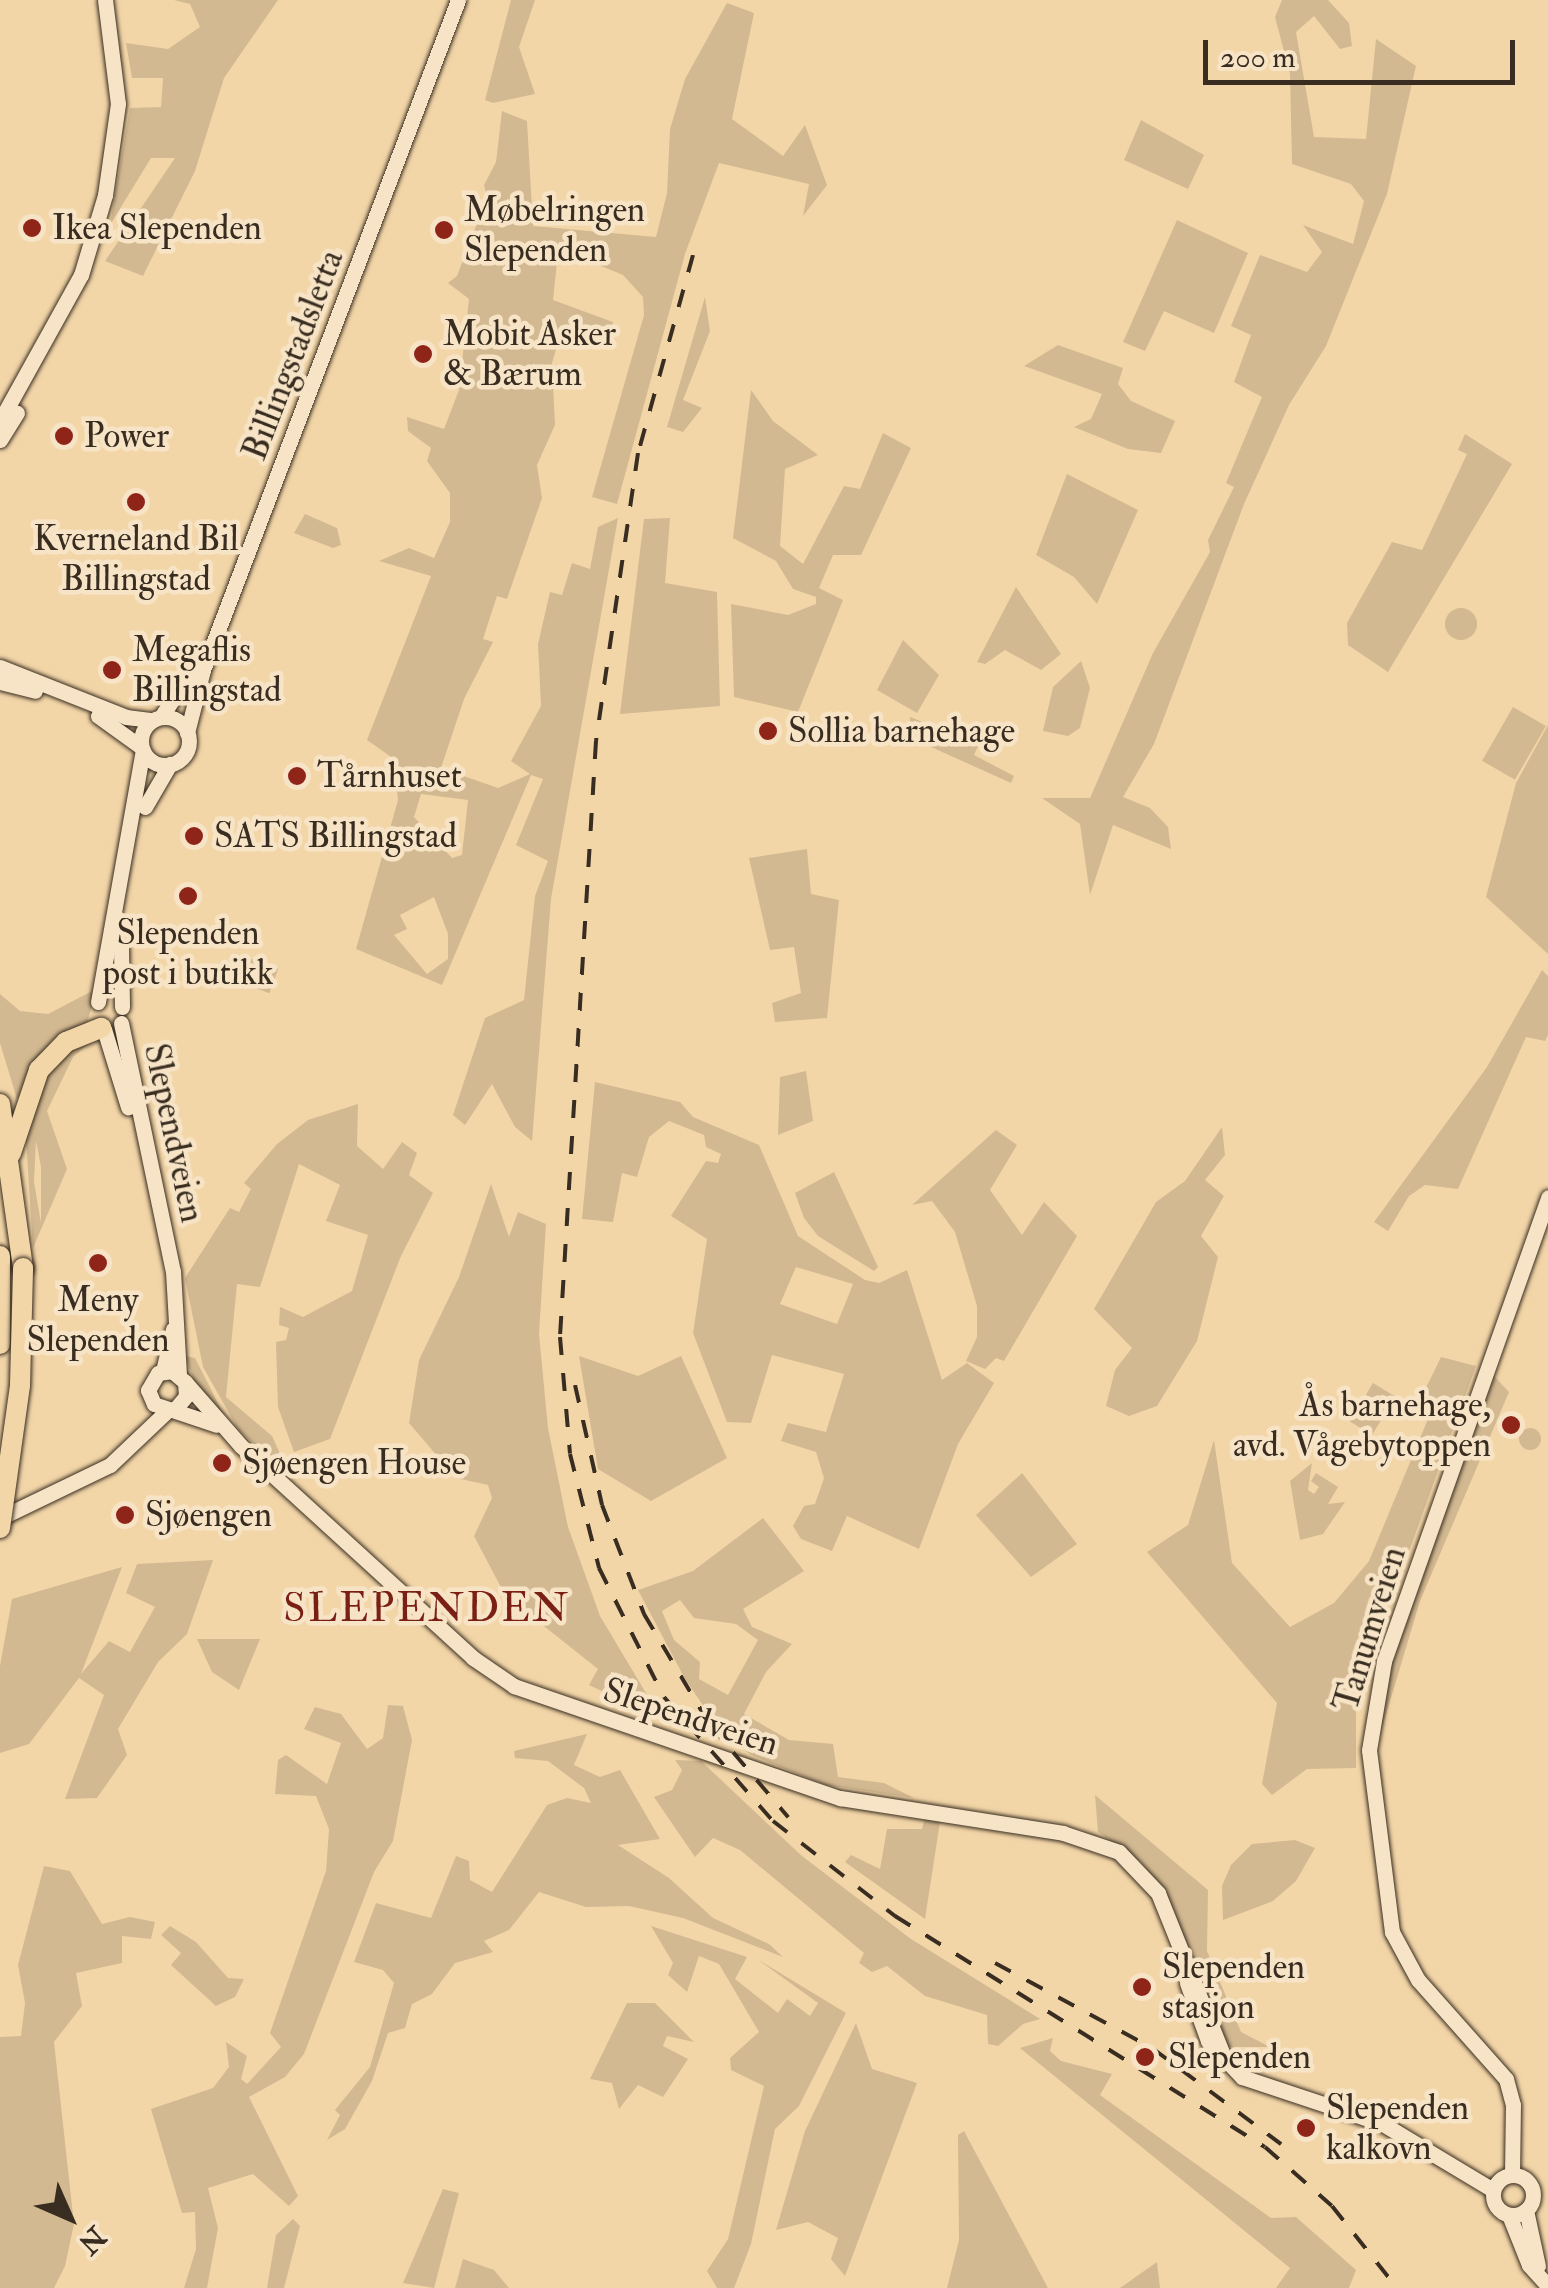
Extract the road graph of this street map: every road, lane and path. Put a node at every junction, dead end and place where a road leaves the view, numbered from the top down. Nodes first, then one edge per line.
1 (106, 0) edge
2 (456, 0) edge
3 (82, 275) junction
4 (0, 421) edge
5 (0, 440) edge
6 (0, 667) edge
7 (0, 682) edge
8 (156, 719) junction
9 (187, 733) junction
10 (142, 749) junction
11 (170, 764) junction
12 (98, 1002) junction
13 (112, 1022) junction
14 (0, 1104) edge
15 (11, 1153) junction
16 (1548, 1197) edge
17 (0, 1256) edge
18 (1, 1269) edge
19 (0, 1344) edge
20 (162, 1372) junction
21 (182, 1378) junction
22 (150, 1398) junction
23 (172, 1408) junction
24 (226, 1430) junction
25 (130, 1447) junction
26 (0, 1518) edge
27 (0, 1528) edge
28 (1512, 2175) junction
29 (1494, 2190) junction
30 (1526, 2210) junction
31 (1509, 2215) junction
32 (1545, 2283) edge

1 - 3 main road
2 - 8 main road, Billingstadsletta
2 - 9 main road, Billingstadsletta
3 - 4 main road
3 - 5 main road
6 - 8 main road
7 - 10 main road
8 - 9 main road
8 - 10 main road
9 - 11 main road
10 - 11 main road
10 - 12 main road
11 - 13 main road
12 - 13 main road
12 - 13 main road
13 - 15 highway
13 - 20 main road, Slependveien
13 - 21 main road, Slependveien
14 - 15 highway
15 - 27 highway, bridge
16 - 28 main road, Tanumveien
17 - 18 highway
18 - 19 highway
20 - 21 main road
20 - 22 main road
21 - 23 main road
21 - 24 main road, Slependveien
22 - 23 main road
22 - 25 main road
23 - 24 main road, Slependveien
23 - 25 main road
24 - 29 main road, Slependveien
25 - 26 main road
28 - 29 main road
28 - 30 main road
29 - 31 main road
30 - 31 main road
30 - 32 main road
31 - 32 main road

